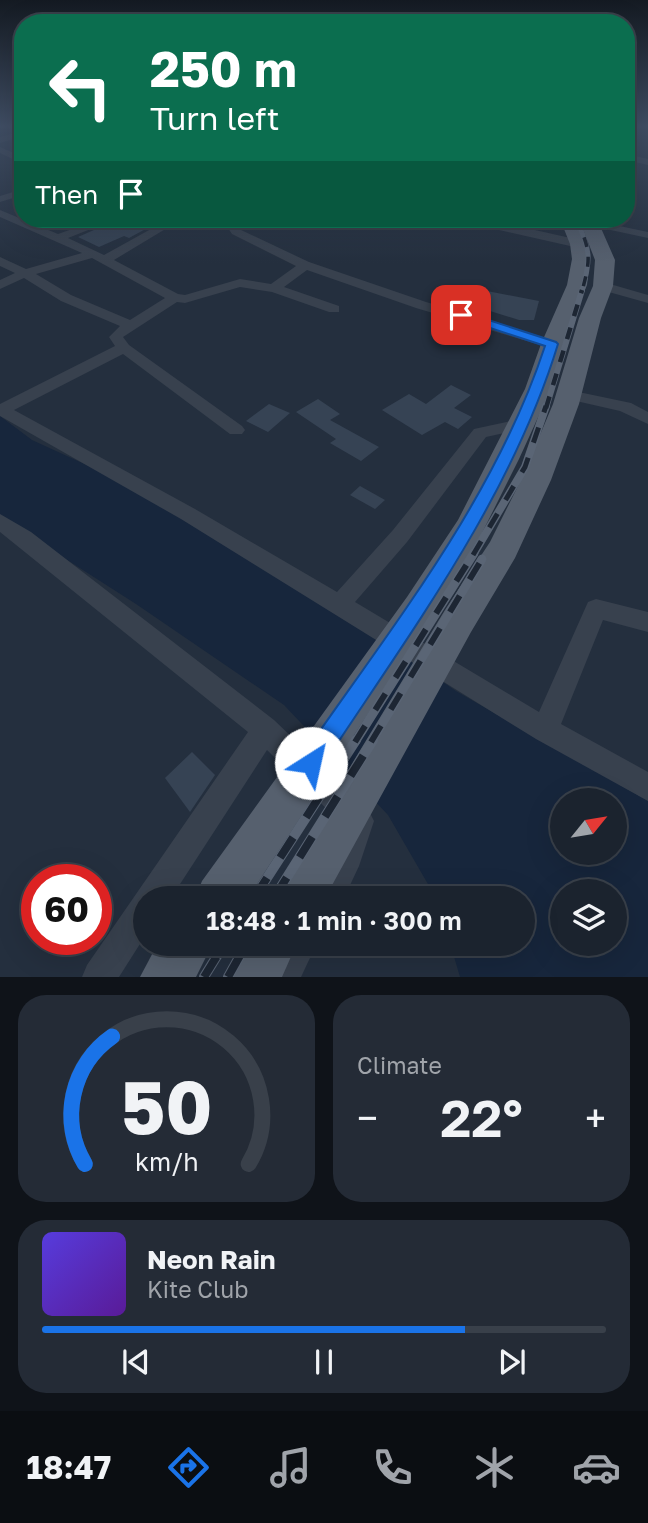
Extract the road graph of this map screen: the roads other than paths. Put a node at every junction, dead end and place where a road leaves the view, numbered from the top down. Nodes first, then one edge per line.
1 (35, 228) edge
2 (86, 228) edge
3 (159, 228) edge
4 (234, 228) edge
5 (582, 228) edge
6 (583, 228) edge
7 (597, 228) edge
8 (648, 235) edge
9 (58, 238) junction
10 (99, 257) junction
11 (0, 261) edge
12 (305, 265) junction
13 (25, 272) junction
14 (0, 285) edge
15 (603, 286) junction
16 (274, 288) junction
17 (175, 298) junction
18 (648, 299) edge
19 (334, 310) dead end
20 (130, 326) junction
21 (567, 332) junction
22 (124, 348) junction
23 (569, 395) junction
24 (0, 410) edge
25 (648, 419) edge
26 (558, 421) junction
27 (521, 424) junction
28 (236, 430) dead end
29 (8, 531) edge
30 (342, 606) junction
31 (648, 622) edge
32 (449, 673) junction
33 (265, 729) junction
34 (545, 730) junction
35 (648, 787) edge
36 (160, 886) edge
37 (227, 886) edge
38 (314, 886) edge
39 (321, 886) edge
40 (133, 926) edge
41 (180, 956) edge
42 (265, 956) edge
43 (295, 956) edge
44 (99, 977) edge
45 (166, 977) edge
46 (253, 977) edge
47 (283, 977) edge

1 - 9 street
2 - 9 street
3 - 10 street
4 - 12 street
5 - 21 main road
6 - 15 main road
7 - 8 street
9 - 10 street
10 - 13 street
10 - 17 street
11 - 13 street
12 - 16 street
12 - 21 street
13 - 14 street
13 - 20 street
15 - 18 street
15 - 21 main road
16 - 17 street
16 - 19 street
17 - 20 street
20 - 22 street
21 - 23 main road
21 - 27 main road
22 - 24 street
22 - 28 street
23 - 25 street
23 - 26 main road
24 - 30 street
26 - 32 street
26 - 38 main road
27 - 30 street
27 - 37 main road
29 - 33 street
30 - 32 street
31 - 34 street
32 - 34 street
33 - 36 street
33 - 39 street
34 - 35 street
40 - 44 street
41 - 45 main road
42 - 46 main road
43 - 47 street

